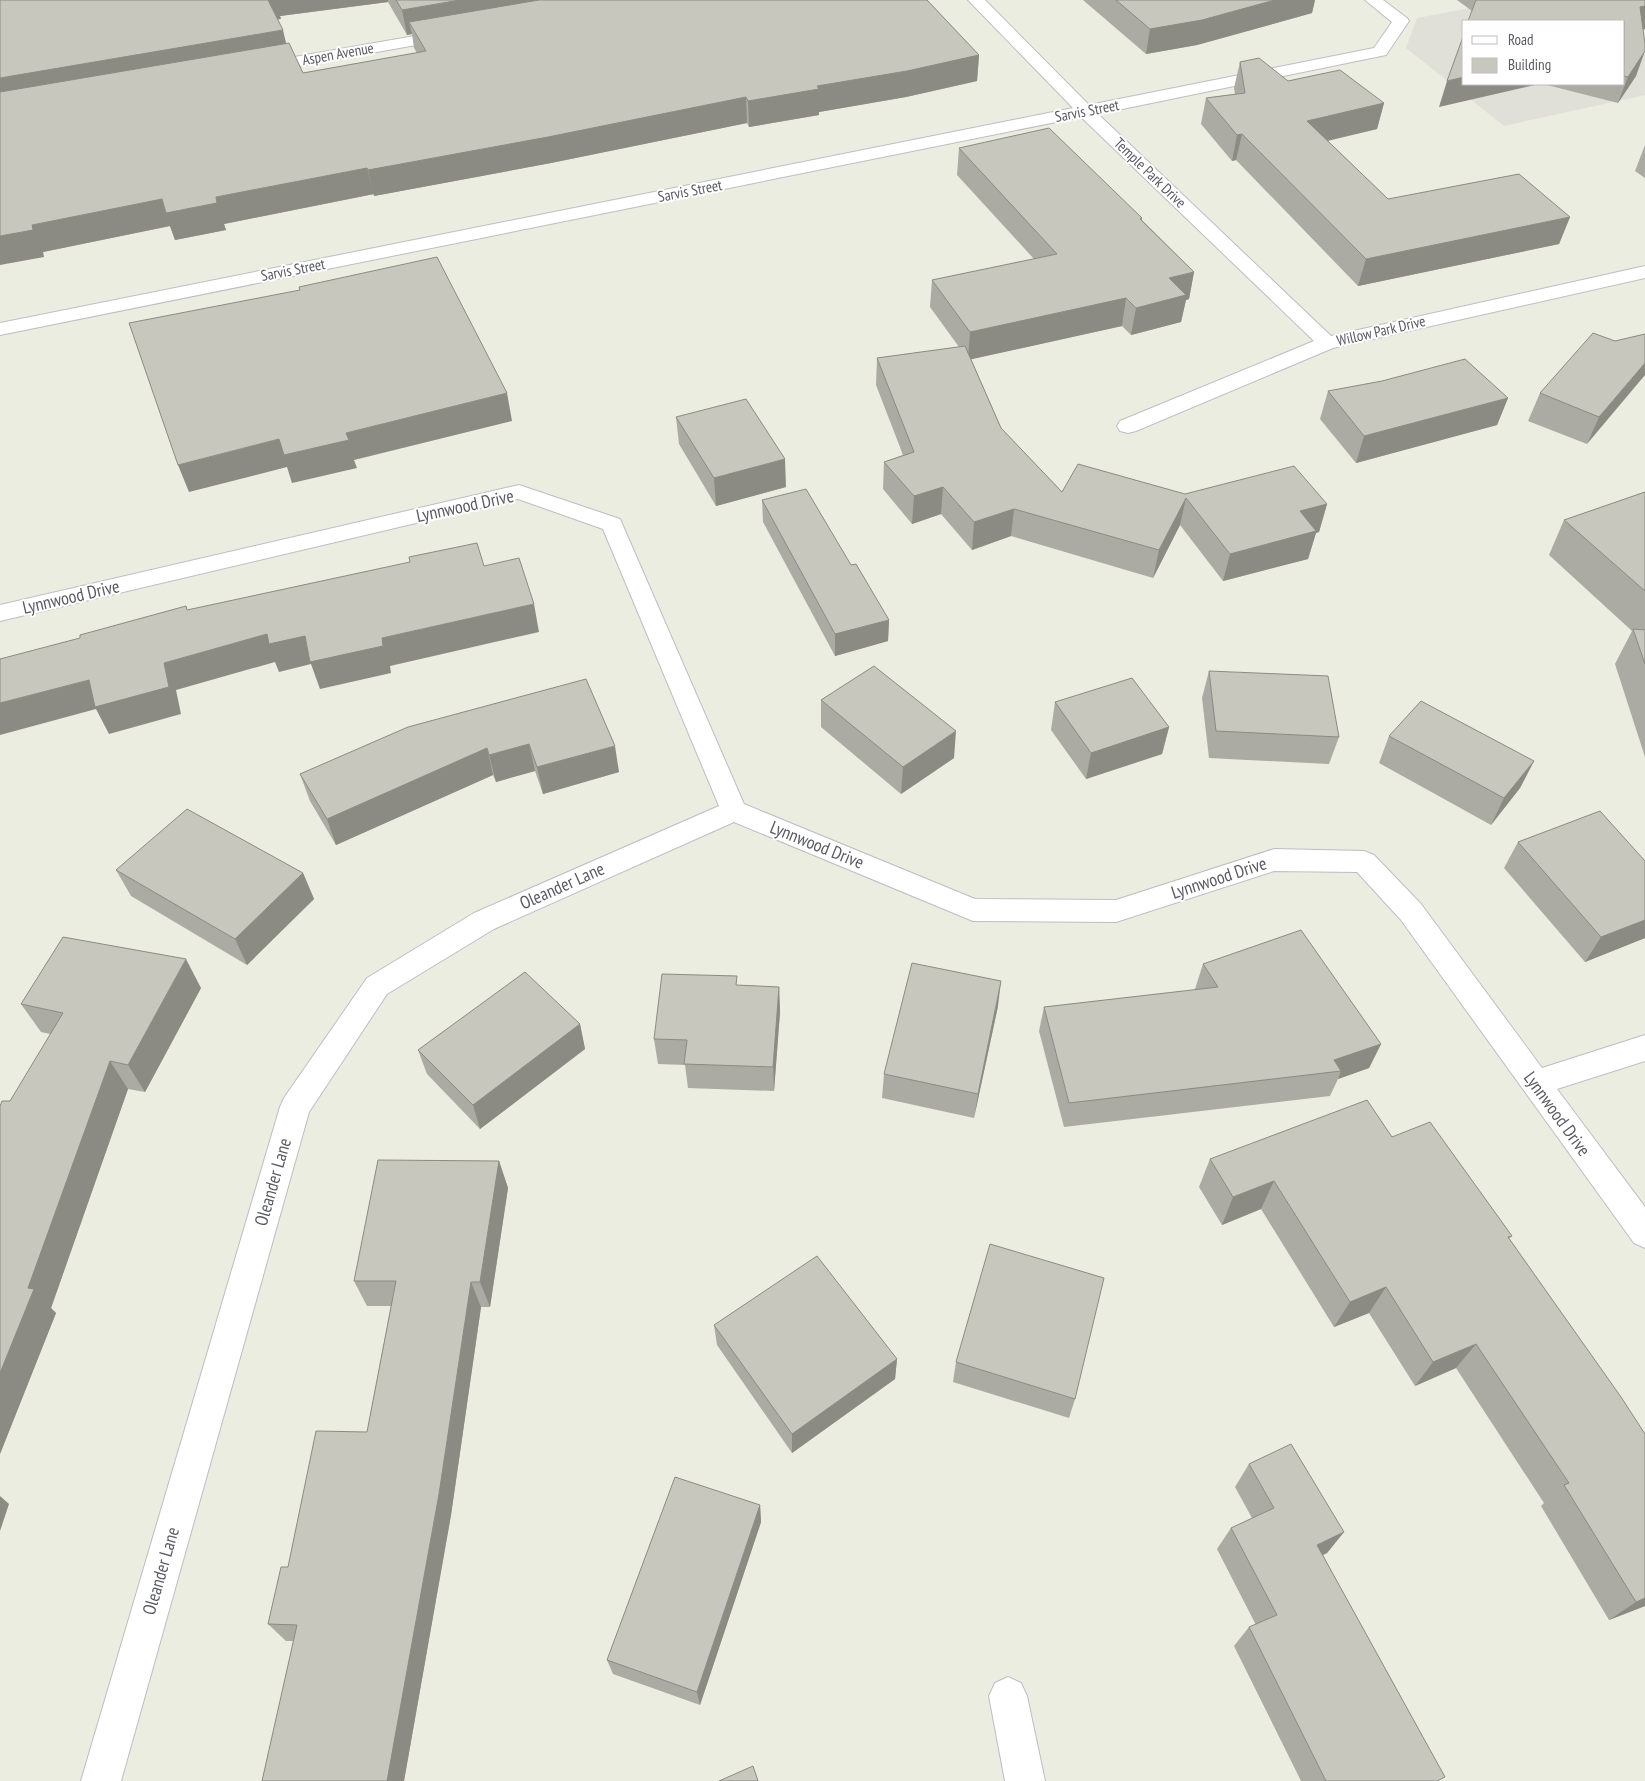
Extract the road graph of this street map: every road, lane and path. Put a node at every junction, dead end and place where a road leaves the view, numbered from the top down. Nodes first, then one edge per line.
1 (976, 0) edge
2 (1373, 0) edge
3 (461, 32) edge
4 (245, 70) edge
5 (1085, 111) junction
6 (1645, 272) edge
7 (0, 330) edge
8 (1327, 343) junction
9 (1128, 426) dead end
10 (0, 613) edge
11 (734, 811) junction
12 (1645, 1048) edge
13 (1534, 1083) junction
14 (1645, 1232) edge
15 (1008, 1696) dead end
16 (101, 1781) edge
17 (1025, 1781) edge

1 - 5 street, Temple Park Drive
2 - 5 street, Sarvis Street
3 - 4 street, Aspen Avenue
5 - 7 street, Sarvis Street
5 - 8 street, Temple Park Drive
6 - 8 street, Willow Park Drive
8 - 9 street, Willow Park Drive
10 - 11 street, Lynnwood Drive
11 - 13 street, Lynnwood Drive
11 - 16 street, Oleander Lane
12 - 13 street
13 - 14 street, Lynnwood Drive
15 - 17 street

